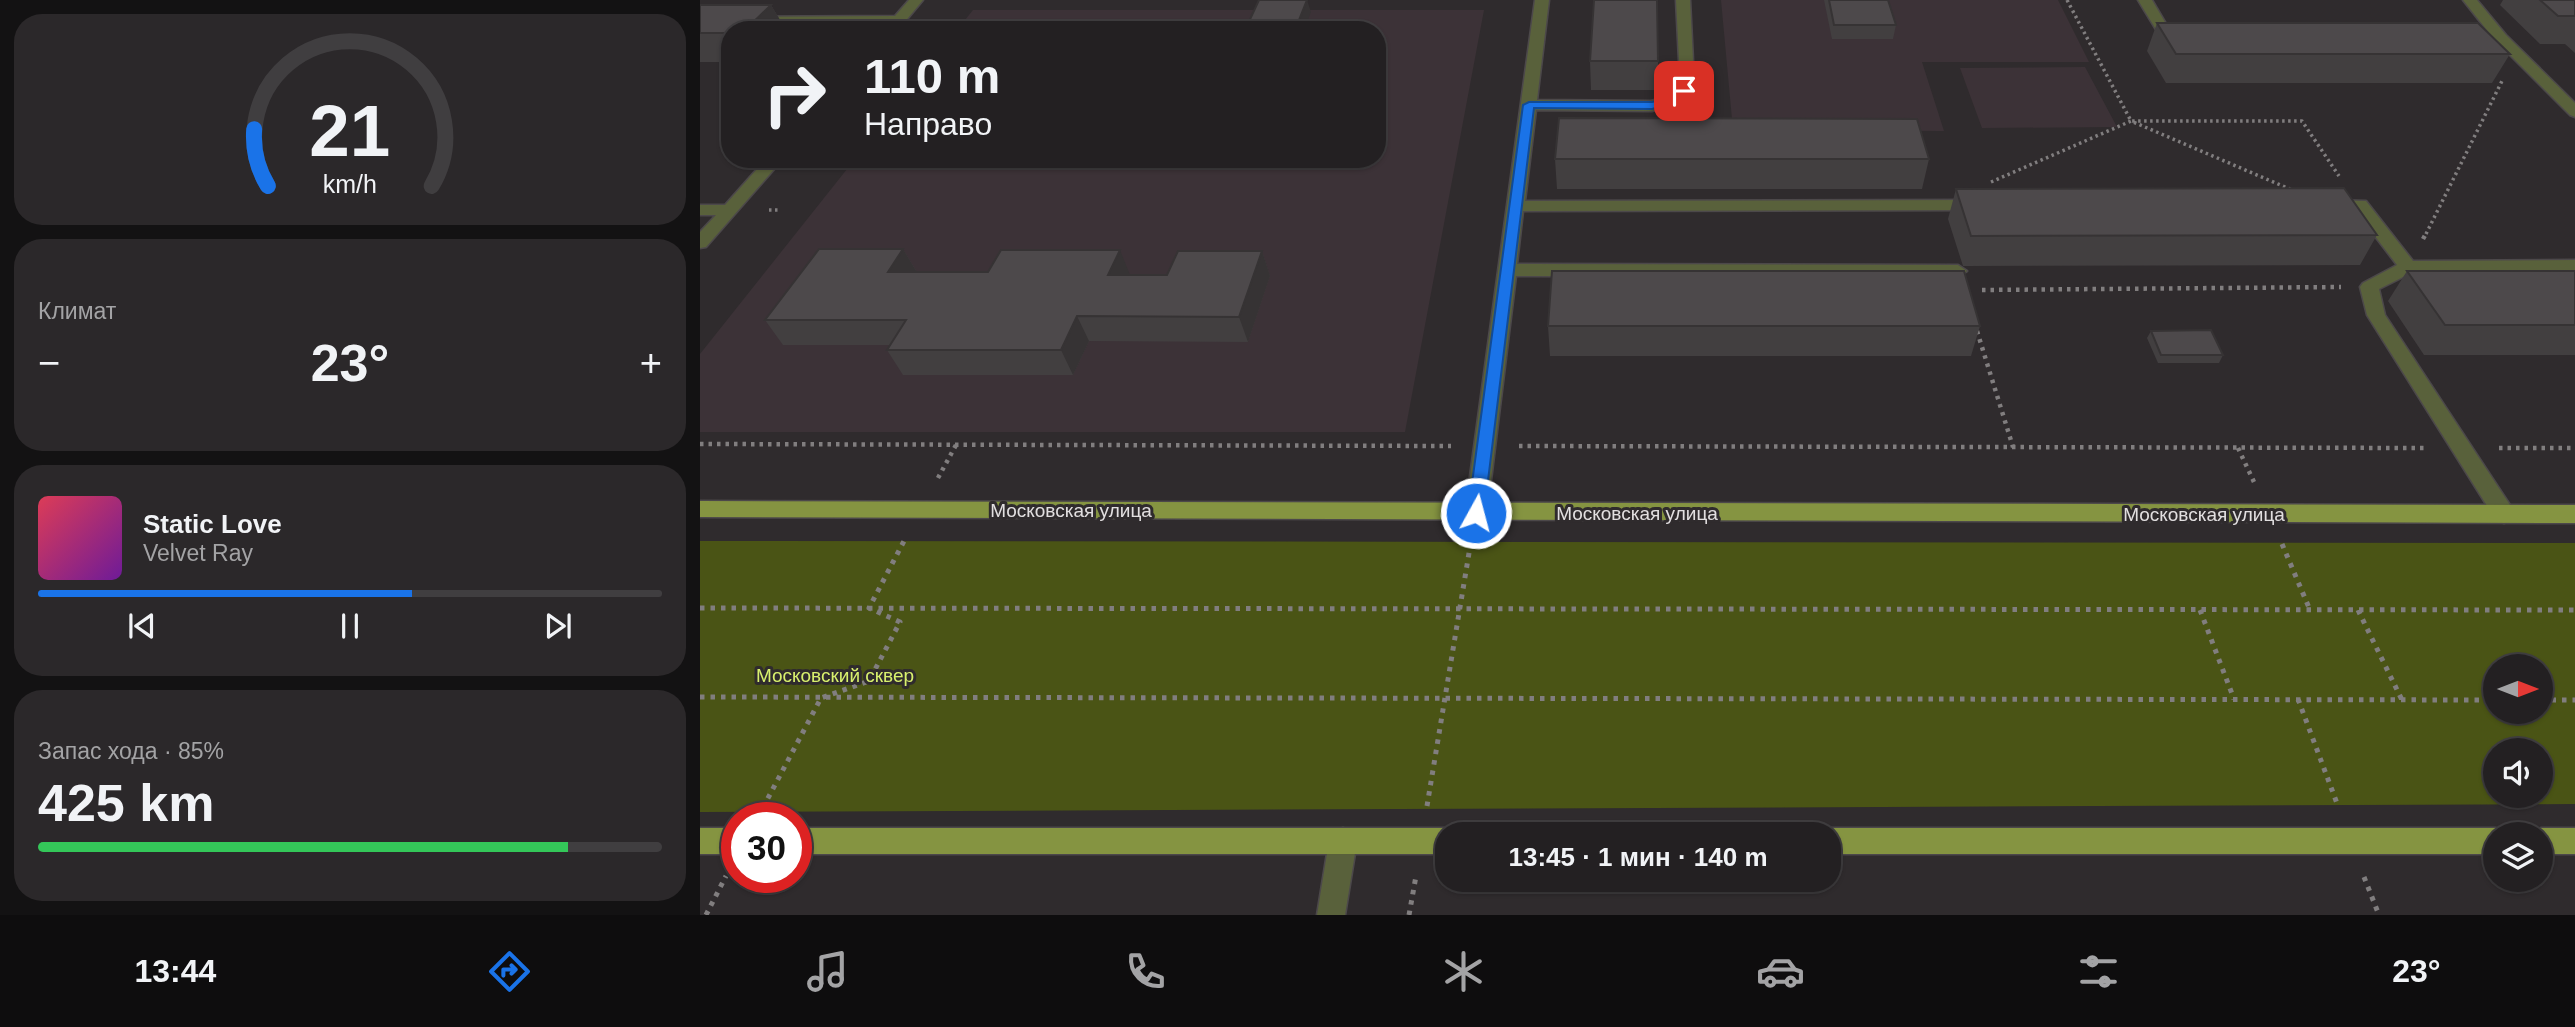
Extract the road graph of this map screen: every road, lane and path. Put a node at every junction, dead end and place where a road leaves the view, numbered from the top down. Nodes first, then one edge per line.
1 (916, 0) edge
2 (1542, 0) edge
3 (1683, 0) edge
4 (2067, 0) edge
5 (2145, 0) edge
6 (2470, 0) edge
7 (700, 21) edge
8 (721, 21) edge
9 (898, 21) edge
10 (2196, 38) edge
11 (2445, 38) edge
12 (2501, 38) junction
13 (1529, 105) junction
14 (2575, 112) edge
15 (2131, 121) junction
16 (767, 168) edge
17 (1937, 205) junction
18 (2002, 205) edge
19 (2321, 205) joint
20 (2360, 205) junction
21 (1516, 206) junction
22 (700, 210) edge
23 (730, 210) junction
24 (700, 243) edge
25 (2575, 265) edge
26 (2408, 267) junction
27 (1507, 270) junction
28 (1958, 271) edge
29 (2369, 287) junction
30 (1978, 290) dead end
31 (700, 444) edge
32 (956, 445) junction
33 (1485, 446) junction
34 (2459, 448) junction
35 (2575, 448) edge
36 (700, 509) edge
37 (921, 509) junction
38 (1476, 513) junction
39 (2504, 514) junction
40 (2575, 514) edge
41 (700, 608) edge
42 (869, 608) junction
43 (1460, 609) junction
44 (2200, 610) junction
45 (2357, 610) junction
46 (2575, 610) edge
47 (700, 697) edge
48 (821, 698) junction
49 (1445, 699) junction
50 (2234, 699) junction
51 (2402, 700) junction
52 (2483, 700) edge
53 (2553, 700) edge
54 (2575, 700) edge
55 (766, 802) edge
56 (700, 841) edge
57 (721, 841) edge
58 (812, 841) edge
59 (1343, 841) junction
60 (1434, 841) edge
61 (1841, 841) edge
62 (2483, 841) edge
63 (2553, 841) edge
64 (2575, 841) edge
65 (721, 886) edge
66 (706, 915) edge
67 (1331, 915) edge
68 (1409, 915) edge

1 - 9 street
2 - 13 street
3 - 13 street
4 - 15 path
5 - 10 street
6 - 12 street
7 - 8 street
11 - 12 street
12 - 14 street
12 - 26 path
13 - 21 street
15 - 17 path
15 - 19 path
15 - 20 path
16 - 23 street
17 - 18 street
17 - 21 street
19 - 20 street
20 - 26 street
21 - 27 street
22 - 23 street
23 - 24 street
25 - 26 street
26 - 29 street
27 - 28 street
27 - 33 street
29 - 30 path
29 - 34 street
31 - 32 path
32 - 33 path
32 - 37 path
33 - 34 path
33 - 38 street
34 - 35 path
34 - 39 street
36 - 37 main road, Московская улица
37 - 38 main road, Московская улица
37 - 42 path
38 - 39 main road, Московская улица
38 - 43 path
39 - 40 main road, Московская улица
41 - 42 path
42 - 43 path
42 - 48 path
43 - 44 path
43 - 49 path
44 - 45 path
44 - 50 path
45 - 46 path
45 - 51 path
47 - 48 path
48 - 49 path
48 - 55 path
49 - 50 path
49 - 60 path
50 - 51 path
51 - 52 path
53 - 54 path
56 - 57 main road
58 - 59 main road
59 - 60 main road
59 - 67 street
60 - 68 path
61 - 62 main road
63 - 64 main road
65 - 66 path

